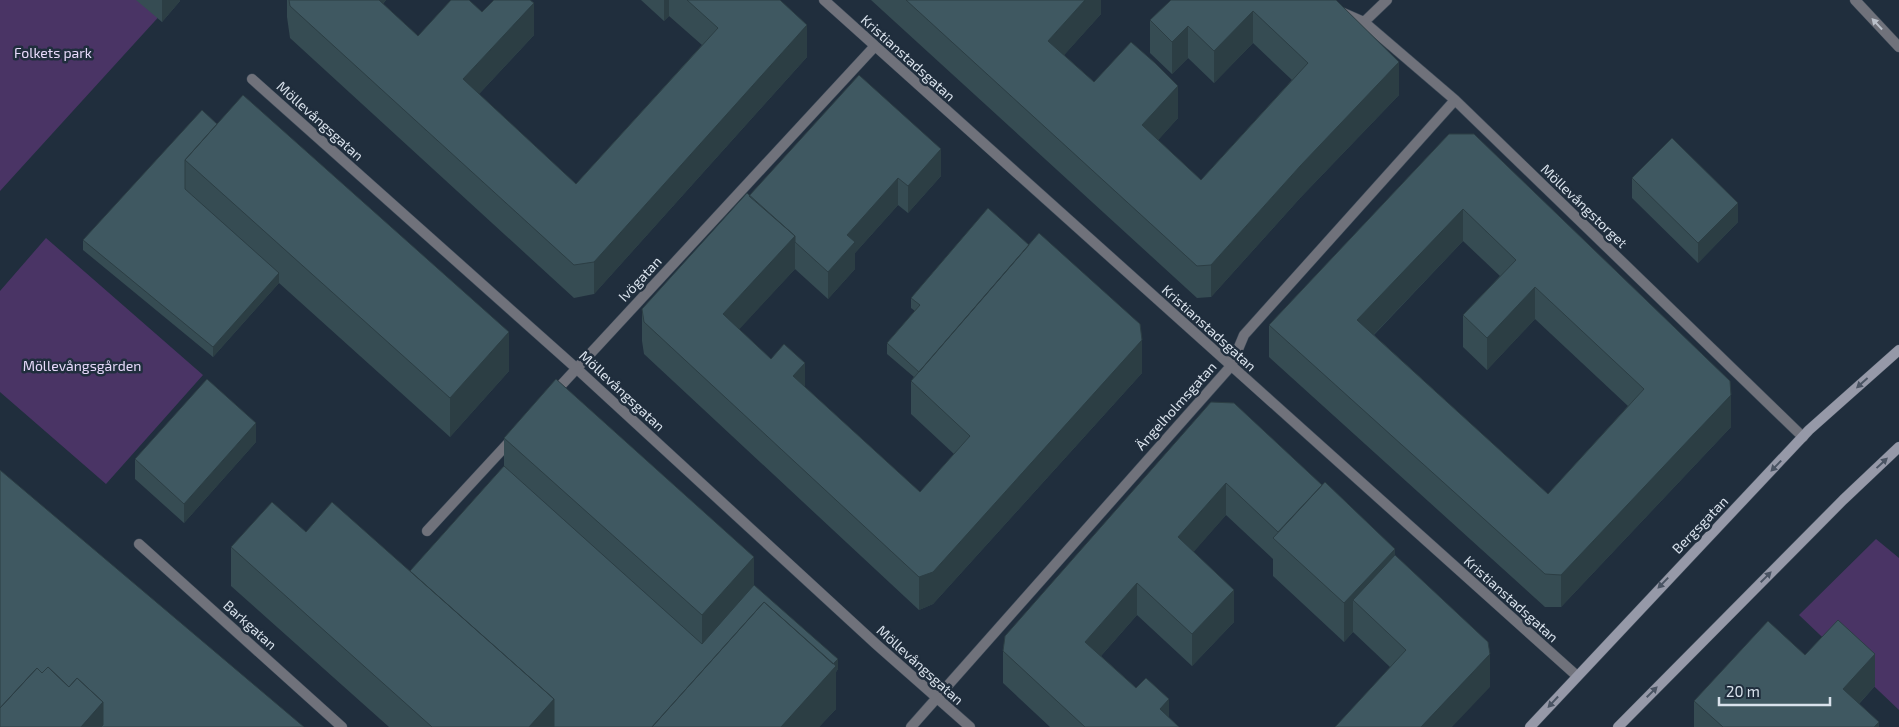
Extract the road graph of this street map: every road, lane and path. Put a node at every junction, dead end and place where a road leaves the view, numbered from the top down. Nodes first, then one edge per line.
1 (824, 0) edge
2 (1320, 0) edge
3 (1388, 0) edge
4 (1855, 0) edge
5 (1364, 22) junction
6 (875, 46) junction
7 (1899, 47) edge
8 (252, 79) dead end
9 (1455, 100) junction
10 (1899, 350) edge
11 (1230, 366) junction
12 (576, 368) junction
13 (544, 404) edge
14 (518, 432) edge
15 (1803, 437) junction
16 (1899, 447) edge
17 (427, 531) dead end
18 (139, 544) dead end
19 (1577, 676) junction
20 (937, 697) junction
21 (342, 727) edge
22 (911, 727) edge
23 (970, 727) edge
24 (1530, 727) edge
25 (1618, 727) edge

1 - 6 street, Kristianstadsgatan
2 - 5 street, Möllevångstorget
3 - 5 street
7 -> 4 street
5 - 9 street, Möllevångstorget
6 - 11 street, Kristianstadsgatan
6 - 12 street, Ivögatan
8 - 12 street, Möllevångsgatan
9 - 11 street, Ängelholmsgatan
9 - 15 street, Möllevångstorget
10 -> 15 street, Bergsgatan
11 - 19 street, Kristianstadsgatan
11 - 20 street, Ängelholmsgatan
12 - 13 street, Ivögatan
12 - 20 street, Möllevångsgatan
14 - 17 street
15 -> 19 street, Bergsgatan
25 -> 16 street
18 - 21 street, Barkgatan
19 -> 24 street, Bergsgatan
20 - 22 street, Ängelholmsgatan
20 - 23 street, Möllevångsgatan

